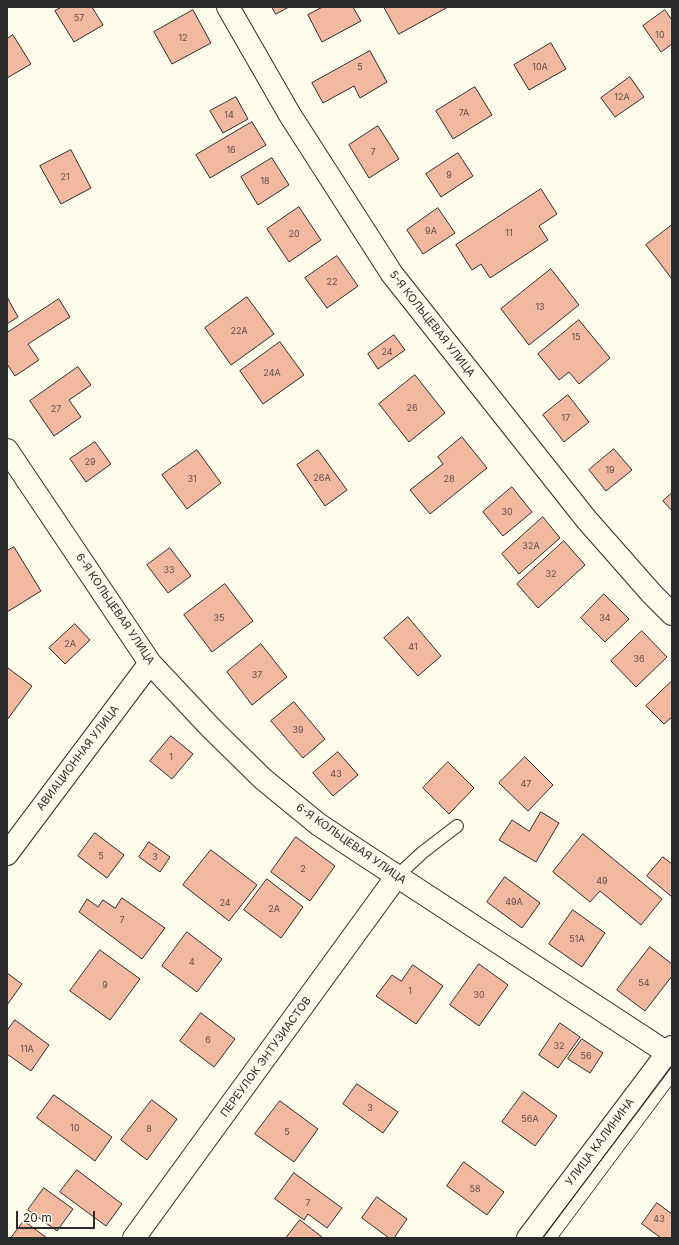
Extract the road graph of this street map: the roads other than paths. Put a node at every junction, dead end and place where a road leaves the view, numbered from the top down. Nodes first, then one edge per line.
1 (228, 7) edge
2 (7, 450) edge
3 (672, 614) edge
4 (150, 663) junction
5 (457, 826) dead end
6 (7, 854) edge
7 (397, 876) junction
8 (670, 1051) edge
9 (134, 1238) edge
10 (528, 1238) edge

1 - 3 street, 5-Я КОЛЬЦЕВАЯ УЛИЦА
2 - 4 street, 6-Я КОЛЬЦЕВАЯ УЛИЦА
4 - 6 street, АВИАЦИОННАЯ УЛИЦА
4 - 7 street, 6-Я КОЛЬЦЕВАЯ УЛИЦА
5 - 7 lane
7 - 8 street, 6-Я КОЛЬЦЕВАЯ УЛИЦА
7 - 9 street, ПЕРЕУЛОК ЭНТУЗИАСТОВ
8 - 10 street, УЛИЦА КАЛИНИНА

